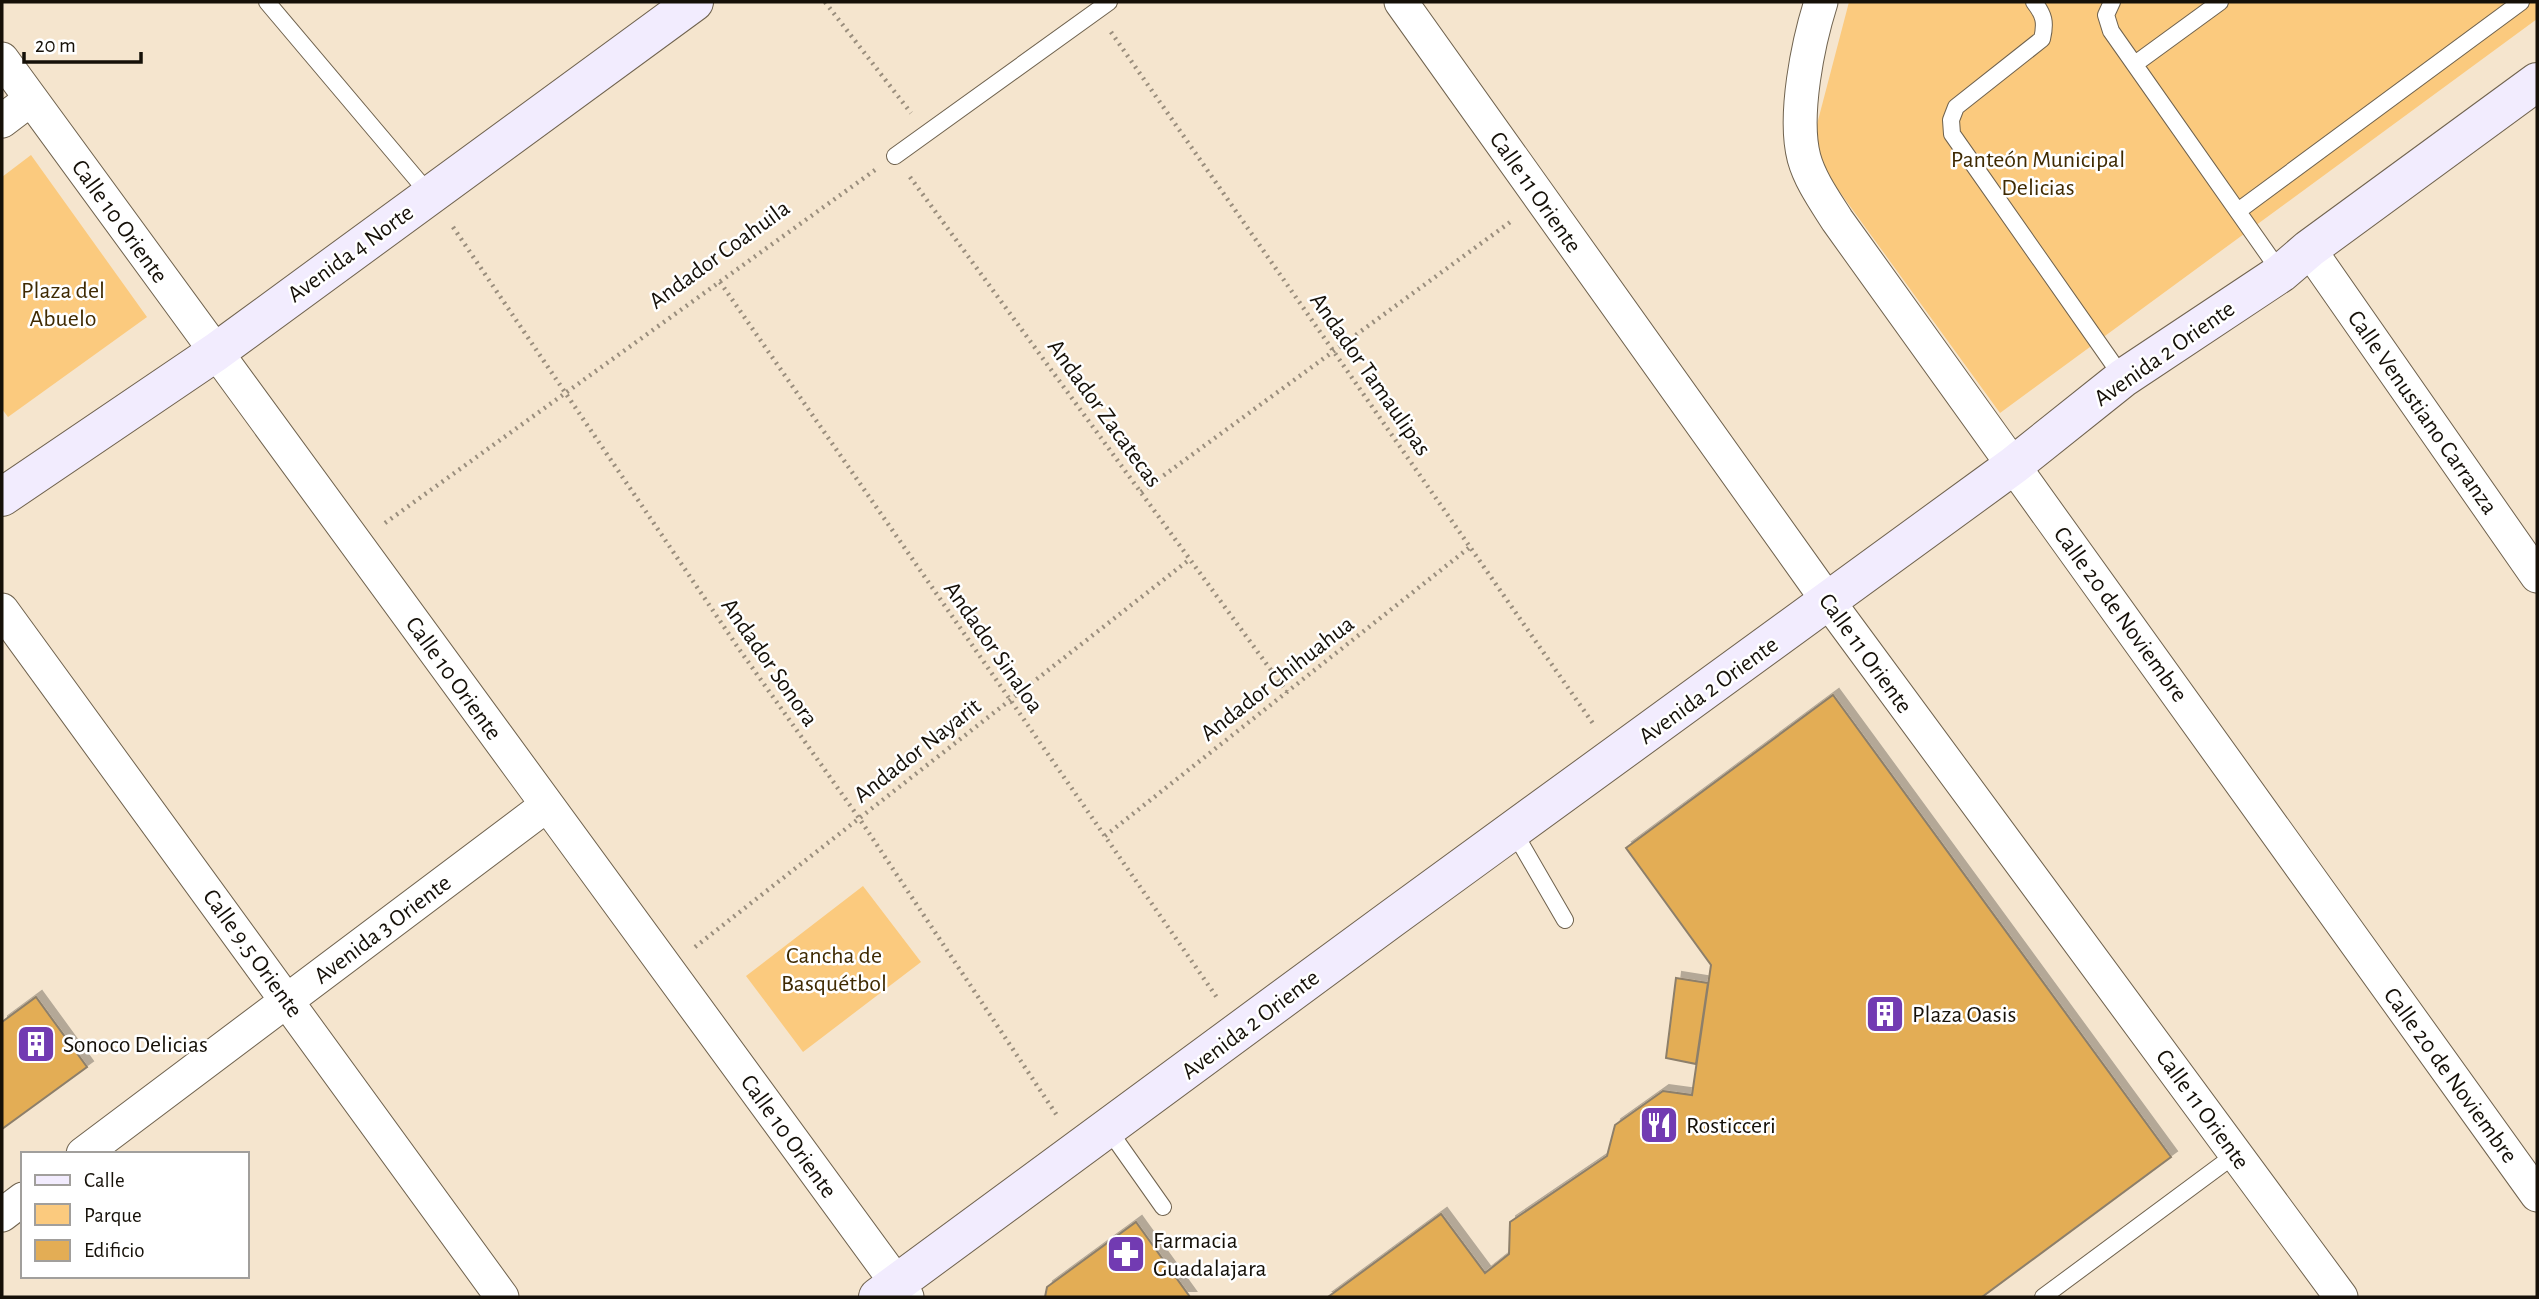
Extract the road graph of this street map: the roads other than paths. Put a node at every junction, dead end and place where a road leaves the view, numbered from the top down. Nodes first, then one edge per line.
1 (267, 2) edge
2 (694, 2) edge
3 (1401, 2) edge
4 (1821, 2) edge
5 (2034, 2) edge
6 (2112, 2) edge
7 (2220, 2) edge
8 (2521, 2) edge
9 (1103, 6) edge
10 (2, 59) edge
11 (2135, 64) junction
12 (2537, 82) edge
13 (31, 99) junction
14 (2, 121) edge
15 (895, 156) road end
16 (430, 195) junction
17 (2238, 211) junction
18 (2295, 261) junction
19 (215, 352) junction
20 (2123, 379) junction
21 (2014, 465) junction
22 (2, 497) edge
23 (2537, 576) edge
24 (1828, 601) junction
25 (2, 610) edge
26 (547, 805) junction
27 (1514, 832) junction
28 (1565, 920) dead end
29 (288, 1000) junction
30 (1094, 1139) junction
31 (86, 1152) edge
32 (2236, 1154) junction
33 (2537, 1195) edge
34 (21, 1201) edge
35 (1163, 1207) dead end
36 (2, 1215) edge
37 (894, 1293) edge
38 (2329, 1293) edge
39 (502, 1297) edge
40 (2043, 1297) edge

1 - 16 lane
2 - 16 street, Avenida 4 Norte
3 - 24 street, Calle 11 Oriente
4 - 21 street, Calle 20 de Noviembre
5 - 20 lane
6 - 11 lane
7 - 11 lane
8 - 17 lane
9 - 15 lane
10 - 13 street, Calle 10 Oriente
11 - 17 lane
12 - 18 street, Avenida 2 Oriente
13 - 14 street
13 - 19 street, Calle 10 Oriente
16 - 19 street, Avenida 4 Norte
17 - 18 lane
18 - 20 street, Avenida 2 Oriente
18 - 23 street, Calle Venustiano Carranza
19 - 22 street, Avenida 4 Norte
19 - 26 street, Calle 10 Oriente
20 - 21 street, Avenida 2 Oriente
21 - 24 street, Avenida 2 Oriente
21 - 33 street, Calle 20 de Noviembre
24 - 27 street, Avenida 2 Oriente
24 - 32 street, Calle 11 Oriente
25 - 29 street, Calle 9.5 Oriente
26 - 29 street, Avenida 3 Oriente
26 - 37 street, Calle 10 Oriente
27 - 28 lane
27 - 30 street, Avenida 2 Oriente
29 - 31 street, Avenida 3 Oriente
29 - 39 street, Calle 9.5 Oriente
30 - 35 lane
30 - 37 street, Avenida 2 Oriente
32 - 38 street, Calle 11 Oriente
32 - 40 lane
34 - 36 street

